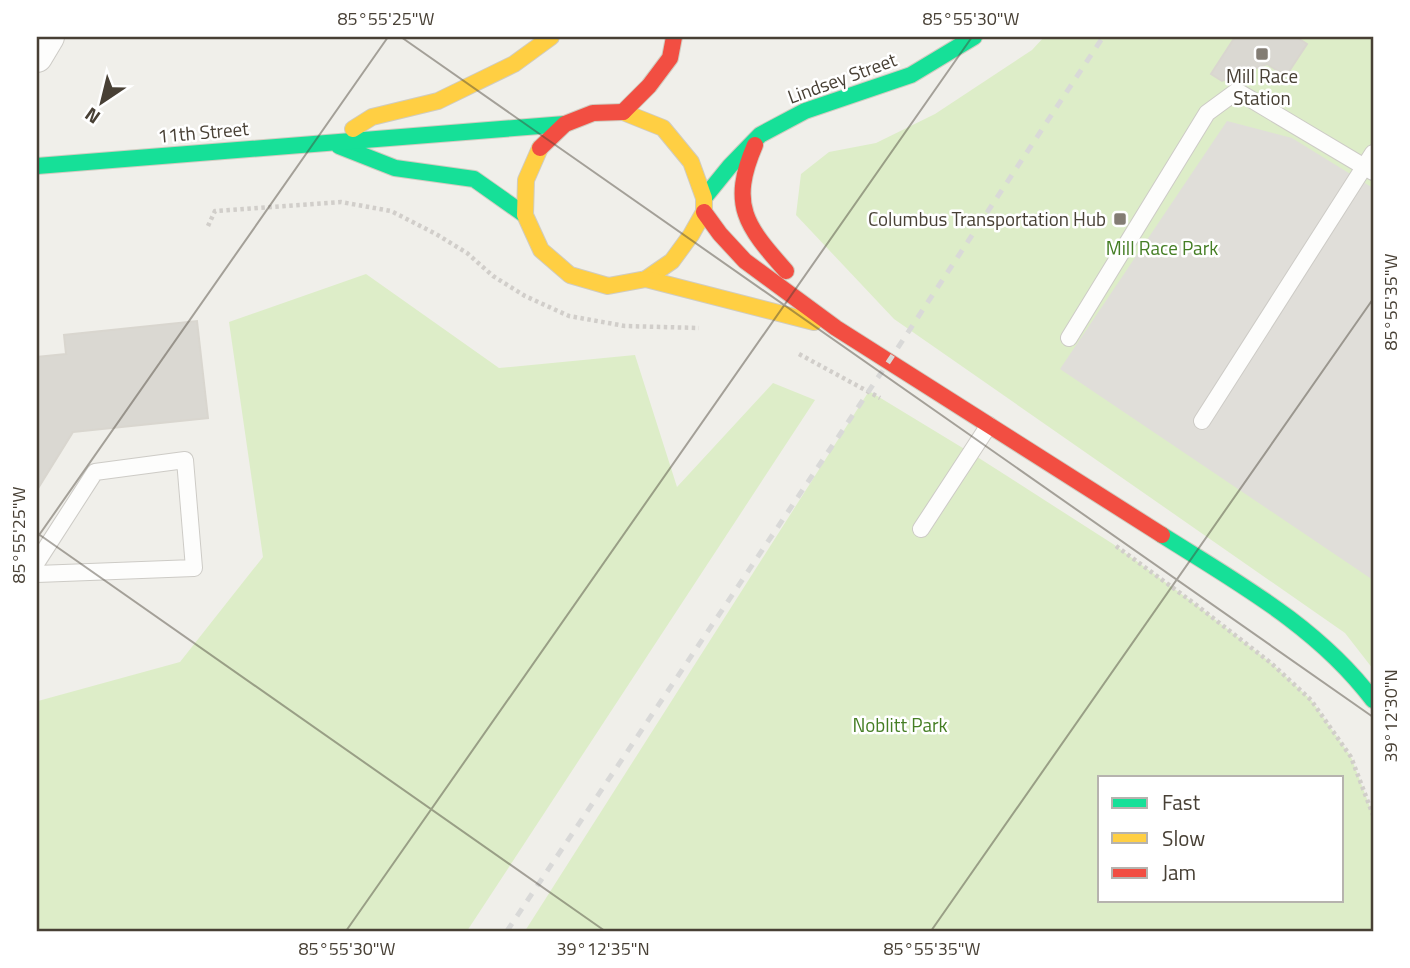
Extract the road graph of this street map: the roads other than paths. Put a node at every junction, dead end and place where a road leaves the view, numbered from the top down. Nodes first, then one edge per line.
1 (551, 37) edge
2 (674, 37) edge
3 (974, 37) edge
4 (623, 112) junction
5 (565, 124) junction
6 (760, 135) junction
7 (331, 143) junction
8 (1371, 164) edge
9 (37, 166) edge
10 (704, 205) junction
11 (525, 215) junction
12 (646, 279) junction
13 (836, 328) junction
14 (1069, 338) dead end
15 (1202, 421) dead end
16 (989, 425) junction
17 (921, 529) dead end
18 (37, 562) edge
19 (37, 574) edge
20 (1373, 700) edge

1 - 7 main road
2 - 4 main road
3 - 6 main road, Lindsey Street
4 - 5 main road
4 - 10 main road
5 - 7 main road, 11th Street
5 - 11 main road
6 - 10 main road, Lindsey Street
6 - 13 main road
7 - 9 main road, 11th Street
7 - 11 main road, 11th Street
8 - 14 lane
8 - 15 lane
10 - 12 main road
10 - 13 main road
11 - 12 main road
12 - 13 main road
13 - 16 main road
16 - 17 lane
16 - 20 main road
18 - 19 lane

